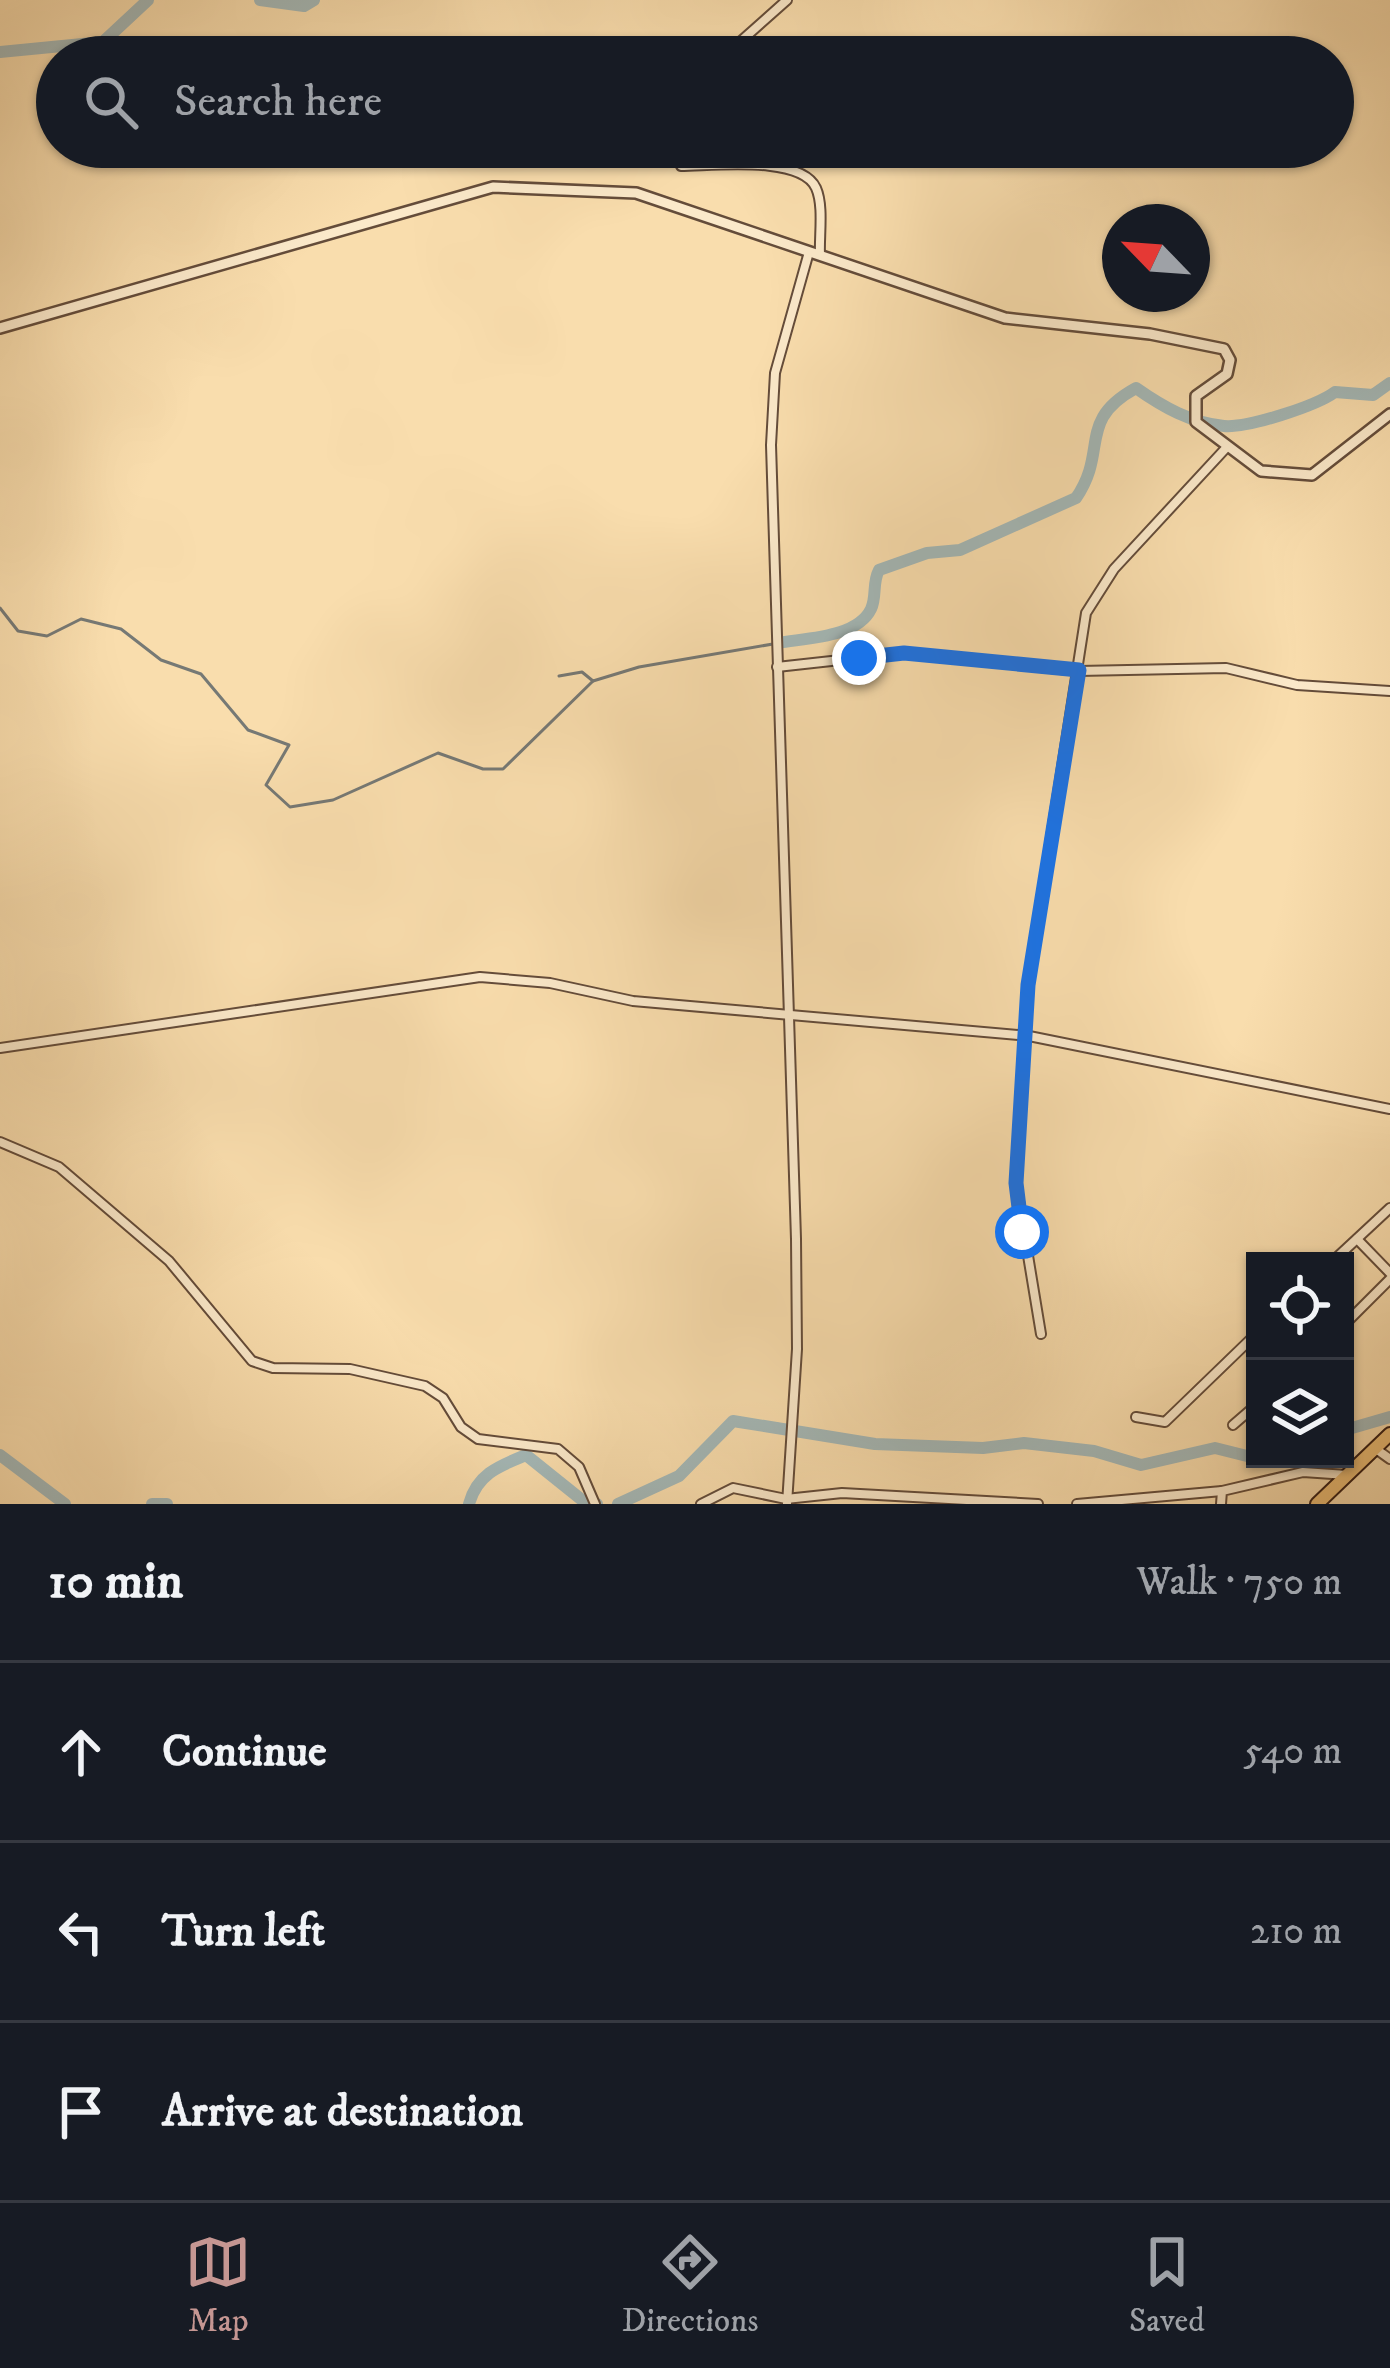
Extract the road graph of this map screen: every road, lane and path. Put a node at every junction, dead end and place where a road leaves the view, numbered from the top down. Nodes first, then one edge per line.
1 (787, 0) edge
2 (747, 36) edge
3 (790, 168) edge
4 (814, 254) junction
5 (0, 328) edge
6 (1390, 414) edge
7 (1226, 448) junction
8 (777, 667) junction
9 (1079, 670) junction
10 (1390, 691) edge
11 (787, 1013) junction
12 (1029, 1036) junction
13 (0, 1048) edge
14 (1390, 1109) edge
15 (0, 1142) edge
16 (1390, 1208) edge
17 (1357, 1239) junction
18 (1343, 1252) edge
19 (1390, 1276) edge
20 (1354, 1314) edge
21 (1042, 1334) dead end
22 (1246, 1344) edge
23 (1246, 1414) edge
24 (1136, 1417) dead end
25 (1233, 1425) dead end
26 (1390, 1433) edge
27 (1375, 1448) junction
28 (1390, 1459) edge
29 (1348, 1475) junction
30 (1222, 1491) junction
31 (725, 1498) edge
32 (594, 1500) edge
33 (786, 1501) edge
34 (701, 1504) edge
35 (1038, 1504) edge
36 (1077, 1504) edge
37 (1221, 1504) edge
38 (1318, 1504) edge

1 - 2 street
3 - 4 street
4 - 5 street
4 - 7 street
4 - 8 street
6 - 7 street
7 - 9 street
8 - 9 street
8 - 11 street
9 - 10 street
9 - 12 street
11 - 12 street
11 - 13 street
11 - 33 street
12 - 14 street
12 - 21 street
15 - 32 street
16 - 17 street
17 - 18 street
17 - 19 street
19 - 20 street
22 - 24 street
23 - 25 street
26 - 27 main road
27 - 28 street
27 - 29 main road
29 - 30 street
29 - 38 main road
30 - 36 street
30 - 37 street
31 - 33 street
31 - 34 street
33 - 35 street

